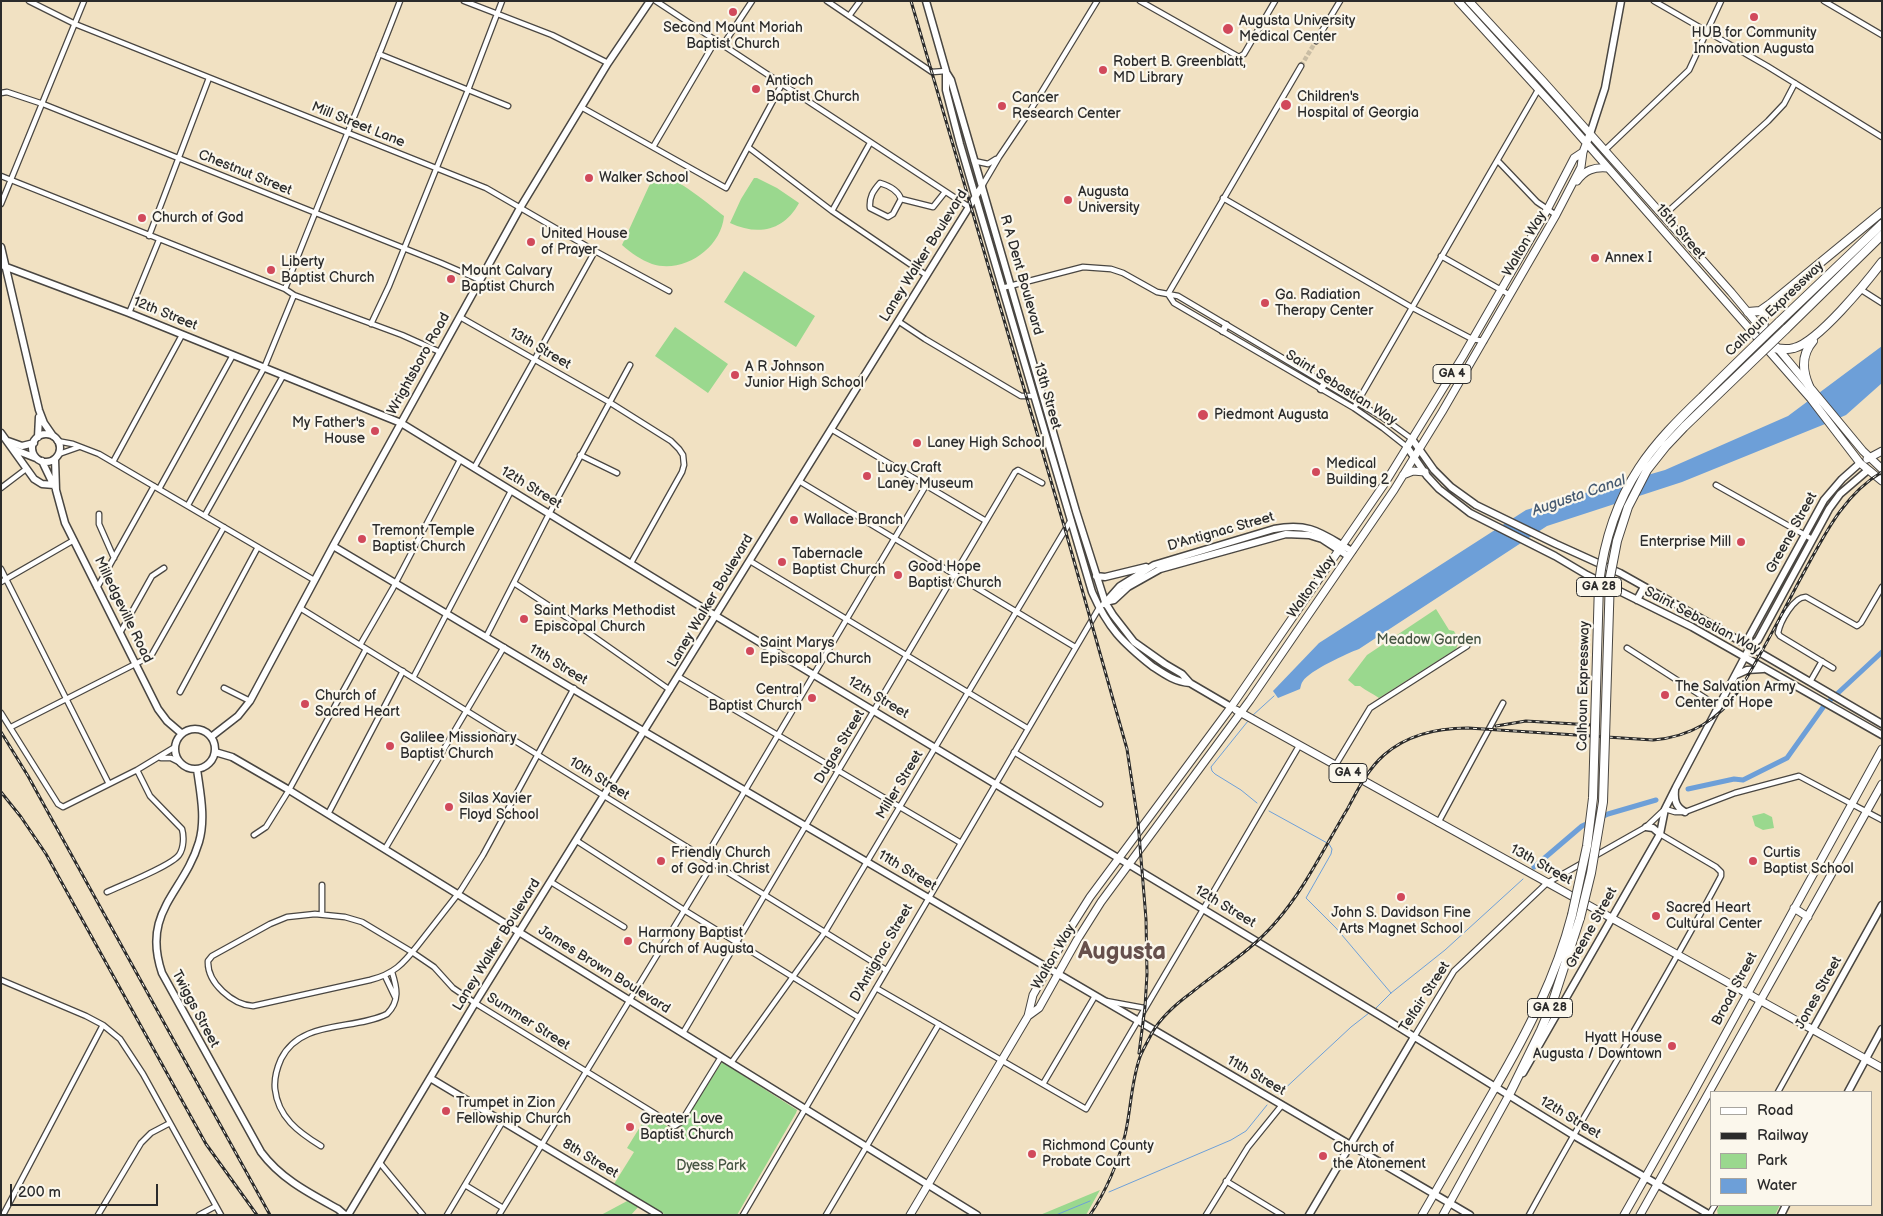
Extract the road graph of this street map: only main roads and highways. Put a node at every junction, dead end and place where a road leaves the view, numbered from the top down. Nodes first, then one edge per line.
1 (650, 1) edge
2 (926, 1) edge
3 (1458, 1) edge
4 (1469, 1) edge
5 (1620, 1) edge
6 (946, 71) junction
7 (1590, 134) junction
8 (1586, 143) junction
9 (1583, 152) junction
10 (1607, 168) junction
11 (982, 186) junction
12 (1566, 195) junction
13 (976, 196) junction
14 (1882, 212) edge
15 (1882, 224) edge
16 (1882, 235) edge
17 (1, 247) edge
18 (1882, 262) edge
19 (3, 266) edge
20 (1770, 304) junction
21 (1748, 312) junction
22 (1763, 330) junction
23 (1820, 331) junction
24 (1763, 346) junction
25 (1778, 348) junction
26 (1456, 367) junction
27 (1466, 372) junction
28 (1810, 386) junction
29 (1814, 397) junction
30 (39, 410) junction
31 (1833, 421) junction
32 (401, 423) junction
33 (1, 433) edge
34 (55, 438) junction
35 (1412, 439) junction
36 (6, 440) junction
37 (36, 440) junction
38 (1407, 447) junction
39 (12, 448) junction
40 (1420, 448) junction
41 (1882, 452) edge
42 (57, 456) junction
43 (1414, 456) junction
44 (1869, 458) junction
45 (40, 460) junction
46 (1860, 463) junction
47 (1880, 465) edge
48 (1868, 470) junction
49 (1426, 474) junction
50 (1403, 475) junction
51 (1882, 481) edge
52 (55, 487) junction
53 (333, 546) junction
54 (1340, 547) junction
55 (1350, 553) junction
56 (1154, 565) junction
57 (1096, 576) junction
58 (1644, 587) junction
59 (1637, 600) junction
60 (1105, 602) junction
61 (1099, 608) junction
62 (716, 616) junction
63 (1763, 631) junction
64 (1750, 647) junction
65 (1767, 657) junction
66 (1745, 658) junction
67 (1764, 669) junction
68 (1736, 675) junction
69 (1190, 683) junction
70 (1231, 707) junction
71 (1239, 712) junction
72 (1882, 724) edge
73 (645, 732) junction
74 (182, 733) junction
75 (1882, 735) edge
76 (211, 737) junction
77 (1882, 749) edge
78 (214, 752) junction
79 (197, 769) junction
80 (1882, 784) edge
81 (1676, 787) junction
82 (1685, 812) road end
83 (1646, 827) road end
84 (1660, 834) junction
85 (1118, 857) junction
86 (1129, 864) junction
87 (1882, 905) edge
88 (1794, 908) junction
89 (1808, 916) junction
90 (1612, 918) junction
91 (520, 933) junction
92 (1047, 968) junction
93 (1058, 975) junction
94 (1747, 993) junction
95 (1762, 1000) junction
96 (1028, 1016) junction
97 (1813, 1029) junction
98 (1882, 1029) edge
99 (1414, 1037) junction
100 (1867, 1059) junction
101 (1882, 1068) edge
102 (430, 1078) junction
103 (1495, 1088) junction
104 (1710, 1091) edge
105 (1710, 1091) edge
106 (1849, 1091) edge
107 (1509, 1095) junction
108 (1692, 1096) junction
109 (1704, 1102) junction
110 (1349, 1144) junction
111 (1647, 1176) junction
112 (1658, 1183) junction
113 (928, 1184) junction
114 (1434, 1194) junction
115 (1450, 1203) junction
116 (346, 1215) edge
117 (659, 1215) edge
118 (910, 1215) edge
119 (977, 1215) edge
120 (1309, 1215) edge
121 (1422, 1215) edge
122 (1443, 1215) edge
123 (1470, 1215) edge
124 (1624, 1215) edge
125 (1640, 1215) edge
126 (1709, 1215) edge

1 - 32 main road, Wrightsboro Road
2 - 6 main road
3 - 8 main road, 15th Street
4 - 7 main road, 15th Street
5 - 7 main road, Walton Way
6 - 11 main road, R A Dent Boulevard
6 - 13 main road, 13th Street
7 - 8 main road, Walton Way / GA 4
7 - 21 main road, 15th Street
8 - 9 main road, Walton Way / GA 4
8 - 10 main road, 15th Street
9 - 12 main road, Walton Way / GA 4
9 - 26 main road, Walton Way / GA 4
10 - 12 main road
10 - 24 main road, 15th Street
11 - 13 main road, Laney Walker Boulevard
11 - 57 main road, R A Dent Boulevard
12 - 27 main road, Walton Way / GA 4
13 - 61 main road, 13th Street
13 - 62 main road, Laney Walker Boulevard
14 - 20 highway
15 - 103 highway, Calhoun Expressway / GA 28, bridge
16 - 107 highway, Calhoun Expressway / GA 28, bridge
17 - 19 main road
18 - 23 highway
19 - 30 main road
19 - 32 main road, 12th Street
20 - 21 highway
20 - 22 highway
21 - 22 main road, 15th Street
22 - 24 highway
22 - 25 main road, 15th Street
23 - 25 highway
23 - 28 highway
24 - 25 highway
24 - 29 main road, 15th Street
25 - 28 main road, 15th Street
26 - 27 main road
26 - 35 main road, Walton Way / GA 4
27 - 40 main road, Walton Way / GA 4
28 - 29 main road, 15th Street
29 - 31 main road, 15th Street
30 - 34 main road
30 - 37 main road
31 - 44 main road, 15th Street
31 - 46 main road, 15th Street
32 - 53 main road, Wrightsboro Road
32 - 62 main road, 12th Street
33 - 36 main road
34 - 37 main road
34 - 42 main road
35 - 38 main road, Walton Way / GA 4
35 - 40 main road, Saint Sebastian Way
36 - 37 main road
36 - 39 main road
37 - 45 main road
38 - 43 main road, Saint Sebastian Way
38 - 54 main road, Walton Way / GA 4
39 - 45 main road
39 - 52 main road
40 - 43 main road, Walton Way / GA 4
40 - 58 main road, Saint Sebastian Way, bridge
41 - 44 main road, Greene Street
42 - 45 main road
42 - 52 main road, Milledgeville Road
43 - 49 main road, Saint Sebastian Way
43 - 50 main road, Walton Way / GA 4
44 - 46 main road, Greene Street
44 - 47 main road, 15th Street
45 - 52 main road, Milledgeville Road
46 - 48 main road, 15th Street
46 - 64 main road, Greene Street
47 - 48 main road, Greene Street
48 - 51 main road, 15th Street
48 - 63 main road, Greene Street
49 - 50 main road
49 - 59 main road, Saint Sebastian Way, bridge
50 - 55 main road, Walton Way / GA 4
52 - 74 main road, Milledgeville Road
53 - 73 main road, 11th Street
53 - 76 main road, Wrightsboro Road
54 - 55 main road, D'Antignac Street
54 - 56 main road, D'Antignac Street
54 - 60 main road, D'Antignac Street
54 - 70 main road, Walton Way / GA 4
55 - 71 main road, Walton Way / GA 4
56 - 57 main road
56 - 60 main road, D'Antignac Street
57 - 60 main road, R A Dent Boulevard
58 - 59 main road
58 - 64 main road, Saint Sebastian Way
59 - 66 main road, Saint Sebastian Way
60 - 61 main road, D'Antignac Street
60 - 69 main road, 13th Street
61 - 69 main road, 13th Street
62 - 73 main road, Laney Walker Boulevard
62 - 85 main road, 12th Street
63 - 64 main road, Greene Street
63 - 65 main road
64 - 65 main road, Saint Sebastian Way
64 - 66 main road, Greene Street
65 - 72 main road, Saint Sebastian Way
66 - 67 main road, Saint Sebastian Way
66 - 68 main road, Greene Street
67 - 68 main road
67 - 75 main road, Saint Sebastian Way
68 - 81 main road, Greene Street
69 - 70 main road, 13th Street
70 - 71 main road, 13th Street / GA 4
70 - 85 main road, Walton Way
71 - 86 main road, Walton Way
71 - 90 main road, 13th Street / GA 4
73 - 91 main road, Laney Walker Boulevard
73 - 92 main road, 11th Street
74 - 76 main road
74 - 79 main road
76 - 78 main road
77 - 88 main road, Broad Street
78 - 79 main road
78 - 91 main road, James Brown Boulevard
79 - 116 main road, Twiggs Street
80 - 89 main road, Broad Street
81 - 82 main road
81 - 84 main road, Greene Street
83 - 84 main road
84 - 90 main road, Greene Street
85 - 86 main road, 12th Street
85 - 92 main road, Walton Way
86 - 93 main road, Walton Way
86 - 99 main road, 12th Street
87 - 97 main road, Jones Street
88 - 89 main road
88 - 94 main road, Broad Street
89 - 95 main road, Broad Street
90 - 94 main road, 13th Street / GA 4
90 - 107 main road, Greene Street
91 - 102 main road, Laney Walker Boulevard
91 - 113 main road, James Brown Boulevard
92 - 93 main road, 11th Street
92 - 96 main road, Walton Way
93 - 96 main road, Walton Way
93 - 110 main road, 11th Street
94 - 95 main road, 13th Street
94 - 108 main road, Broad Street
95 - 97 main road, 13th Street
95 - 105 main road, Broad Street
96 - 113 main road, Walton Way
97 - 100 main road, 13th Street
98 - 100 main road
99 - 103 main road, 12th Street
99 - 110 main road, Telfair Street
100 - 101 main road, 13th Street
100 - 106 main road
102 - 116 main road, Laney Walker Boulevard
102 - 117 main road, 8th Street
103 - 107 main road, 12th Street
103 - 114 main road, GA 28
104 - 109 main road, Broad Street
107 - 111 main road, 12th Street
107 - 115 main road, Greene Street / GA 28
108 - 109 main road
108 - 111 main road, Broad Street
109 - 112 main road, Broad Street
110 - 114 main road, 11th Street
110 - 120 main road, Telfair Street
111 - 112 main road, 12th Street
111 - 124 main road, Broad Street
112 - 125 main road, Broad Street
112 - 126 main road, 12th Street
113 - 118 main road, Walton Way
113 - 119 main road, James Brown Boulevard
114 - 115 main road, 11th Street
114 - 121 main road, GA 28
115 - 122 main road, Greene Street / GA 28
115 - 123 main road, 11th Street

